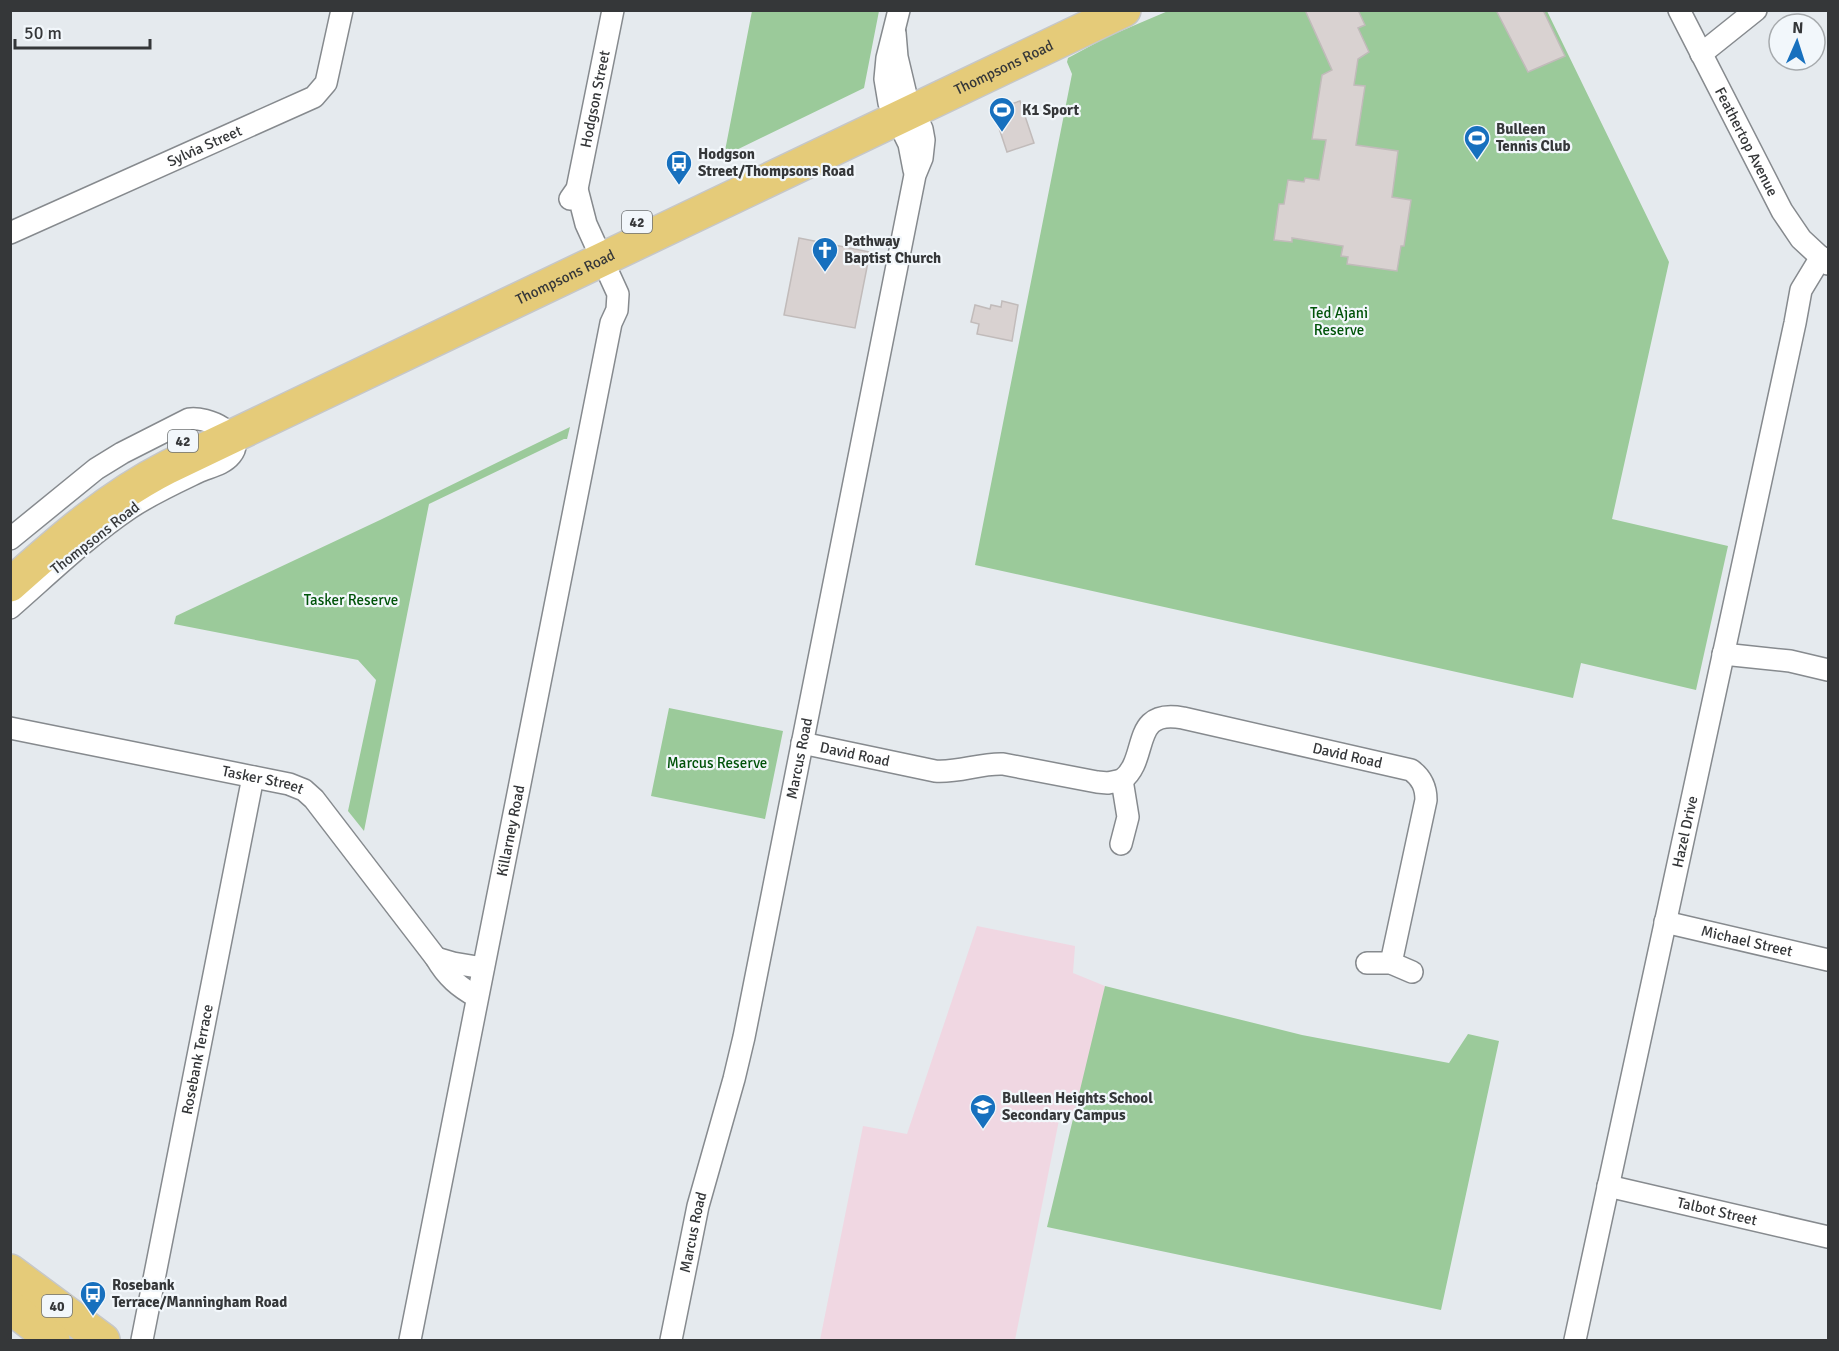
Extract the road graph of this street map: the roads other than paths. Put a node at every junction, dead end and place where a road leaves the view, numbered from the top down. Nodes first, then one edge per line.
1 (342, 10) edge
2 (613, 10) edge
3 (899, 10) edge
4 (1084, 10) edge
5 (1124, 10) edge
6 (1679, 10) edge
7 (1751, 14) edge
8 (1697, 46) junction
9 (901, 107) junction
10 (10, 233) edge
11 (593, 253) junction
12 (1826, 264) edge
13 (224, 430) junction
14 (10, 539) edge
15 (10, 561) edge
16 (10, 585) edge
17 (10, 608) edge
18 (1725, 646) junction
19 (1828, 670) edge
20 (10, 728) edge
21 (801, 743) junction
22 (253, 777) junction
23 (1122, 780) junction
24 (1121, 844) dead end
25 (1665, 922) junction
26 (436, 958) junction
27 (1828, 960) edge
28 (1367, 963) dead end
29 (1391, 963) junction
30 (483, 968) junction
31 (1412, 972) dead end
32 (477, 997) junction
33 (1608, 1186) junction
34 (1828, 1238) edge
35 (10, 1271) edge
36 (10, 1307) edge
37 (53, 1341) edge
38 (104, 1341) edge
39 (142, 1341) edge
40 (410, 1341) edge
41 (670, 1341) edge
42 (1575, 1341) edge

1 - 10 street, Sylvia Street
2 - 11 street, Hodgson Street
3 - 9 street, Marcus Road
4 - 9 main road, Thompsons Road / 42
5 - 9 main road, Thompsons Road / 42
6 - 8 street, Feathertop Avenue
7 - 8 street
8 - 12 street, Feathertop Avenue
9 - 11 main road, Thompsons Road / 42
9 - 21 street, Marcus Road
11 - 13 main road, Thompsons Road / 42
11 - 30 street, Killarney Road
12 - 18 street, Hazel Drive
13 - 14 street
13 - 15 main road, Thompsons Road / 42
13 - 16 main road, Thompsons Road / 42
13 - 17 street, Thompsons Road
18 - 19 street
18 - 25 street, Hazel Drive
20 - 22 street, Tasker Street
21 - 23 street, David Road
21 - 41 street, Marcus Road
22 - 26 street, Tasker Street
22 - 39 street, Rosebank Terrace
23 - 24 street
23 - 29 street, David Road
25 - 27 street, Michael Street
25 - 33 street, Hazel Drive
26 - 30 street
26 - 32 street, Tasker Street
28 - 29 street
29 - 31 street
30 - 32 street, Killarney Road
32 - 40 street, Killarney Road
33 - 34 street, Talbot Street
33 - 42 street, Hazel Drive
35 - 38 main road, 40
36 - 37 main road, 40

